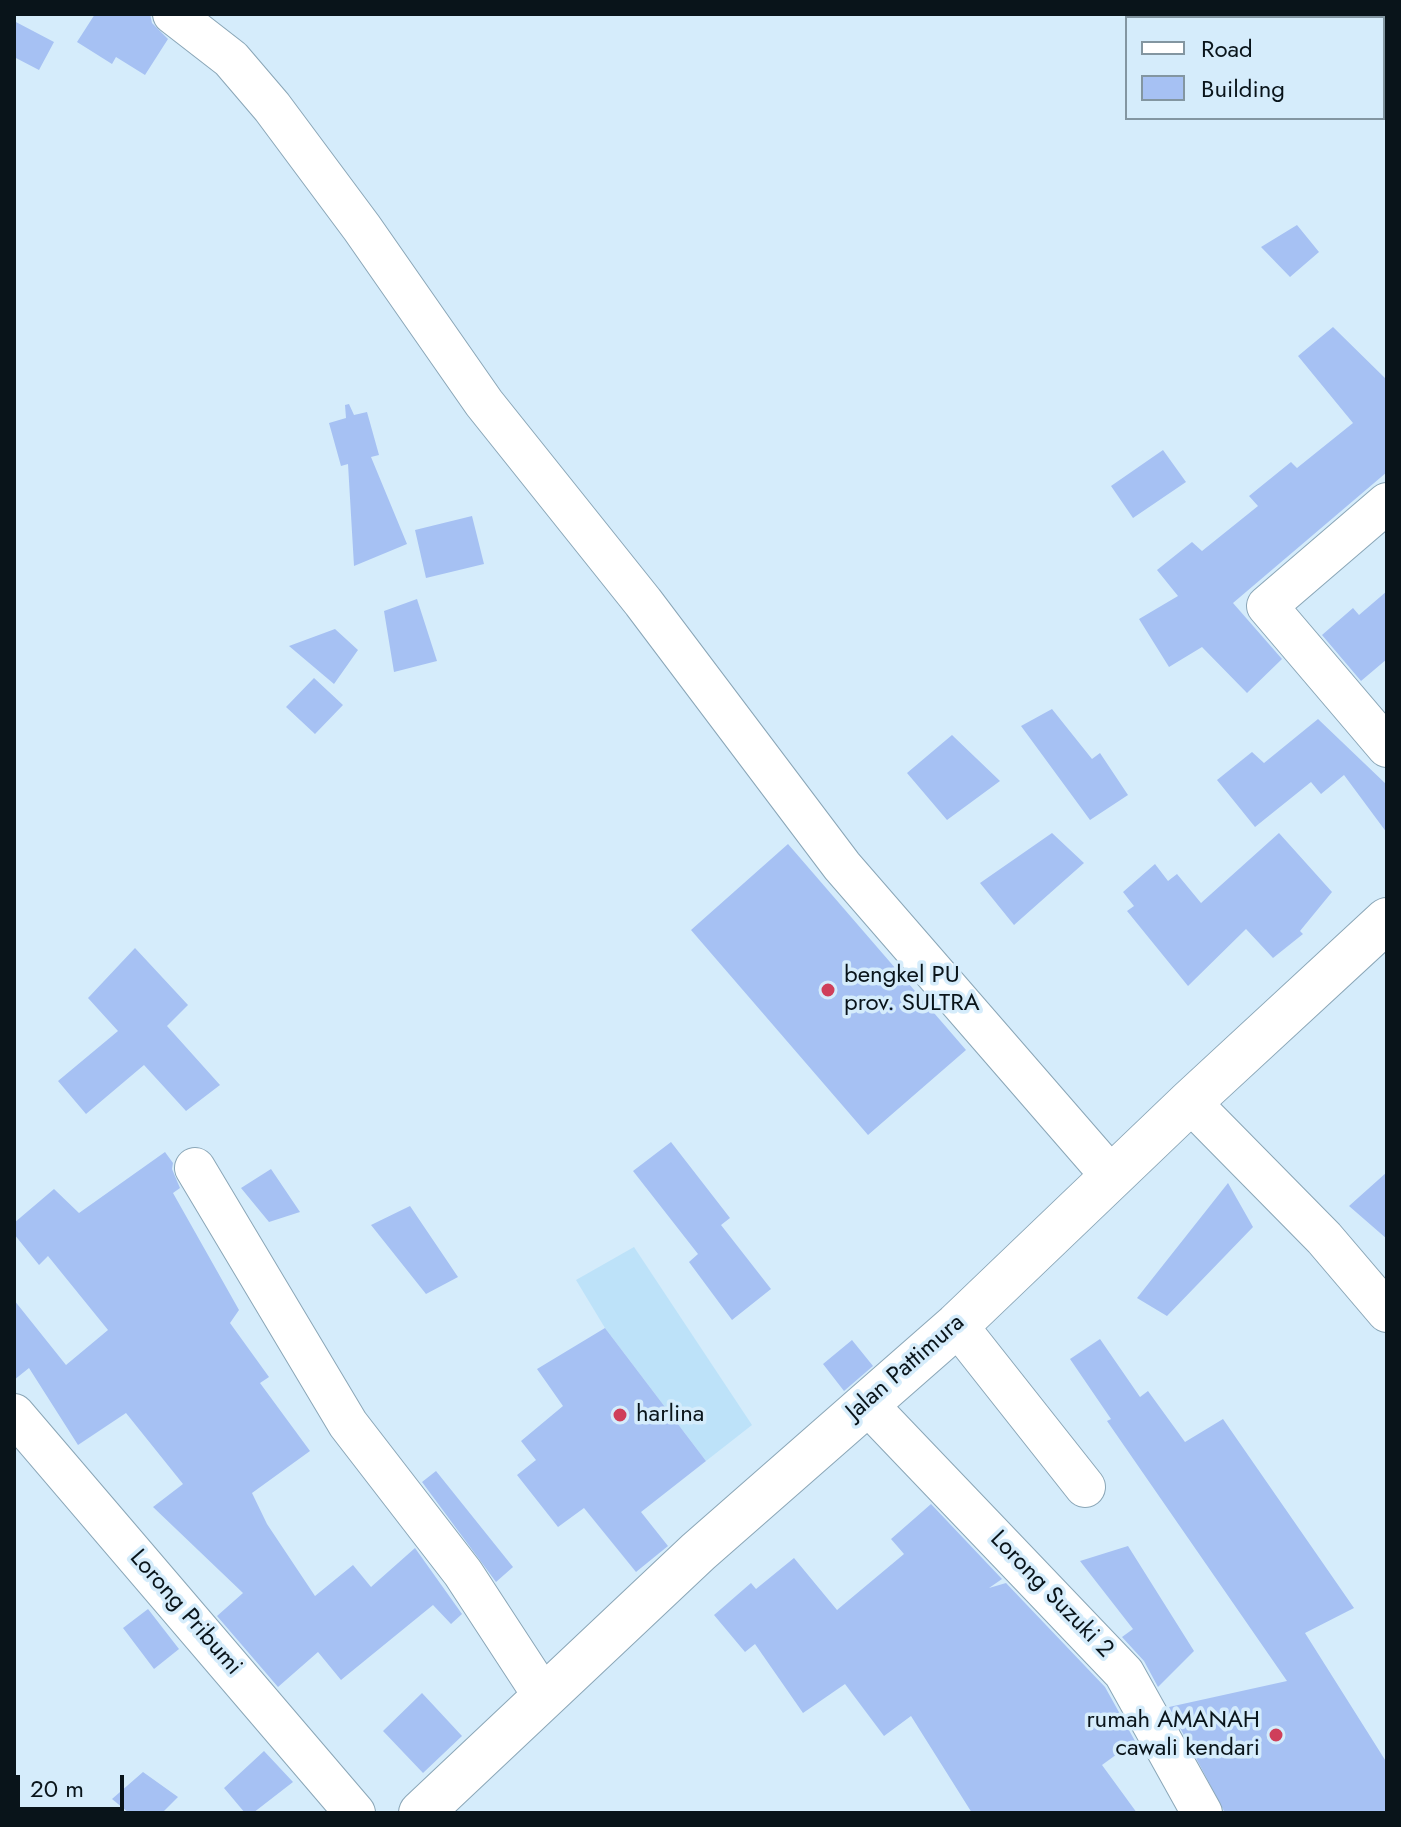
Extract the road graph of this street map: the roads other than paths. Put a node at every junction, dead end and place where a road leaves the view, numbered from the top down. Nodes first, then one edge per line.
1 (173, 14) edge
2 (1387, 503) edge
3 (1387, 747) edge
4 (1387, 920) edge
5 (1190, 1102) junction
6 (195, 1168) dead end
7 (1112, 1177) junction
8 (1387, 1312) edge
9 (957, 1325) junction
10 (866, 1403) junction
11 (14, 1414) edge
12 (1085, 1487) dead end
13 (544, 1697) junction
14 (426, 1811) edge
15 (355, 1813) edge
16 (1202, 1813) edge

1 - 7 street
2 - 3 street
4 - 5 highway, Jalan Pattimura
5 - 7 highway, Jalan Pattimura
5 - 8 street
6 - 13 street
7 - 9 highway, Jalan Pattimura
9 - 10 highway, Jalan Pattimura
9 - 12 street
10 - 13 highway, Jalan Pattimura
10 - 16 street, Lorong Suzuki 2
11 - 15 street, Lorong Pribumi
13 - 14 highway, Jalan Pattimura

